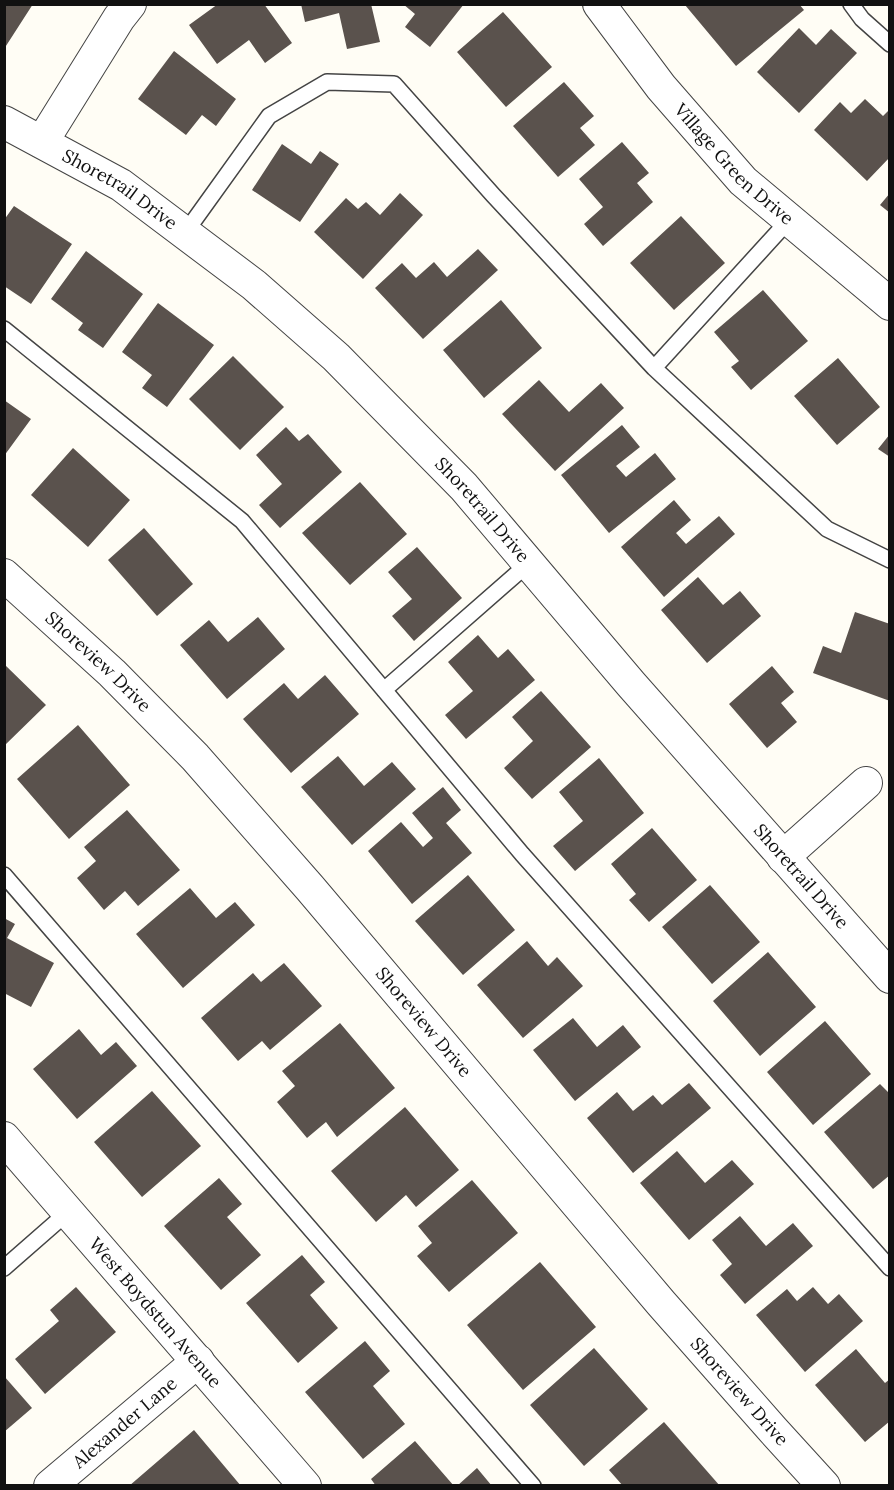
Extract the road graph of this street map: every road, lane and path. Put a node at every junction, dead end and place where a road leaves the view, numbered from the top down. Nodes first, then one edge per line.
1 (130, 4) edge
2 (599, 4) edge
3 (851, 4) edge
4 (890, 44) edge
5 (4, 122) edge
6 (42, 142) junction
7 (789, 220) junction
8 (185, 233) junction
9 (890, 304) edge
10 (4, 329) edge
11 (654, 368) junction
12 (890, 560) edge
13 (529, 563) junction
14 (4, 574) edge
15 (384, 690) junction
16 (866, 783) dead end
17 (783, 857) junction
18 (4, 875) edge
19 (890, 977) edge
20 (4, 1138) edge
21 (68, 1212) junction
22 (4, 1268) edge
23 (890, 1268) edge
24 (198, 1361) junction
25 (50, 1485) edge
26 (305, 1485) edge
27 (533, 1485) edge
28 (824, 1485) edge

1 - 6 street
2 - 7 street, Village Green Drive
3 - 4 lane
5 - 6 street, Shoretrail Drive
6 - 8 street, Shoretrail Drive
7 - 9 street, Village Green Drive
7 - 11 lane
8 - 11 lane
8 - 13 street, Shoretrail Drive
10 - 15 lane
11 - 12 lane
13 - 15 lane
13 - 17 street, Shoretrail Drive
14 - 28 street, Shoreview Drive
15 - 23 lane
16 - 17 street
17 - 19 street, Shoretrail Drive
18 - 27 lane
20 - 21 street, West Boydstun Avenue
21 - 22 lane
21 - 24 street, West Boydstun Avenue
24 - 25 street, Alexander Lane
24 - 26 street, West Boydstun Avenue

